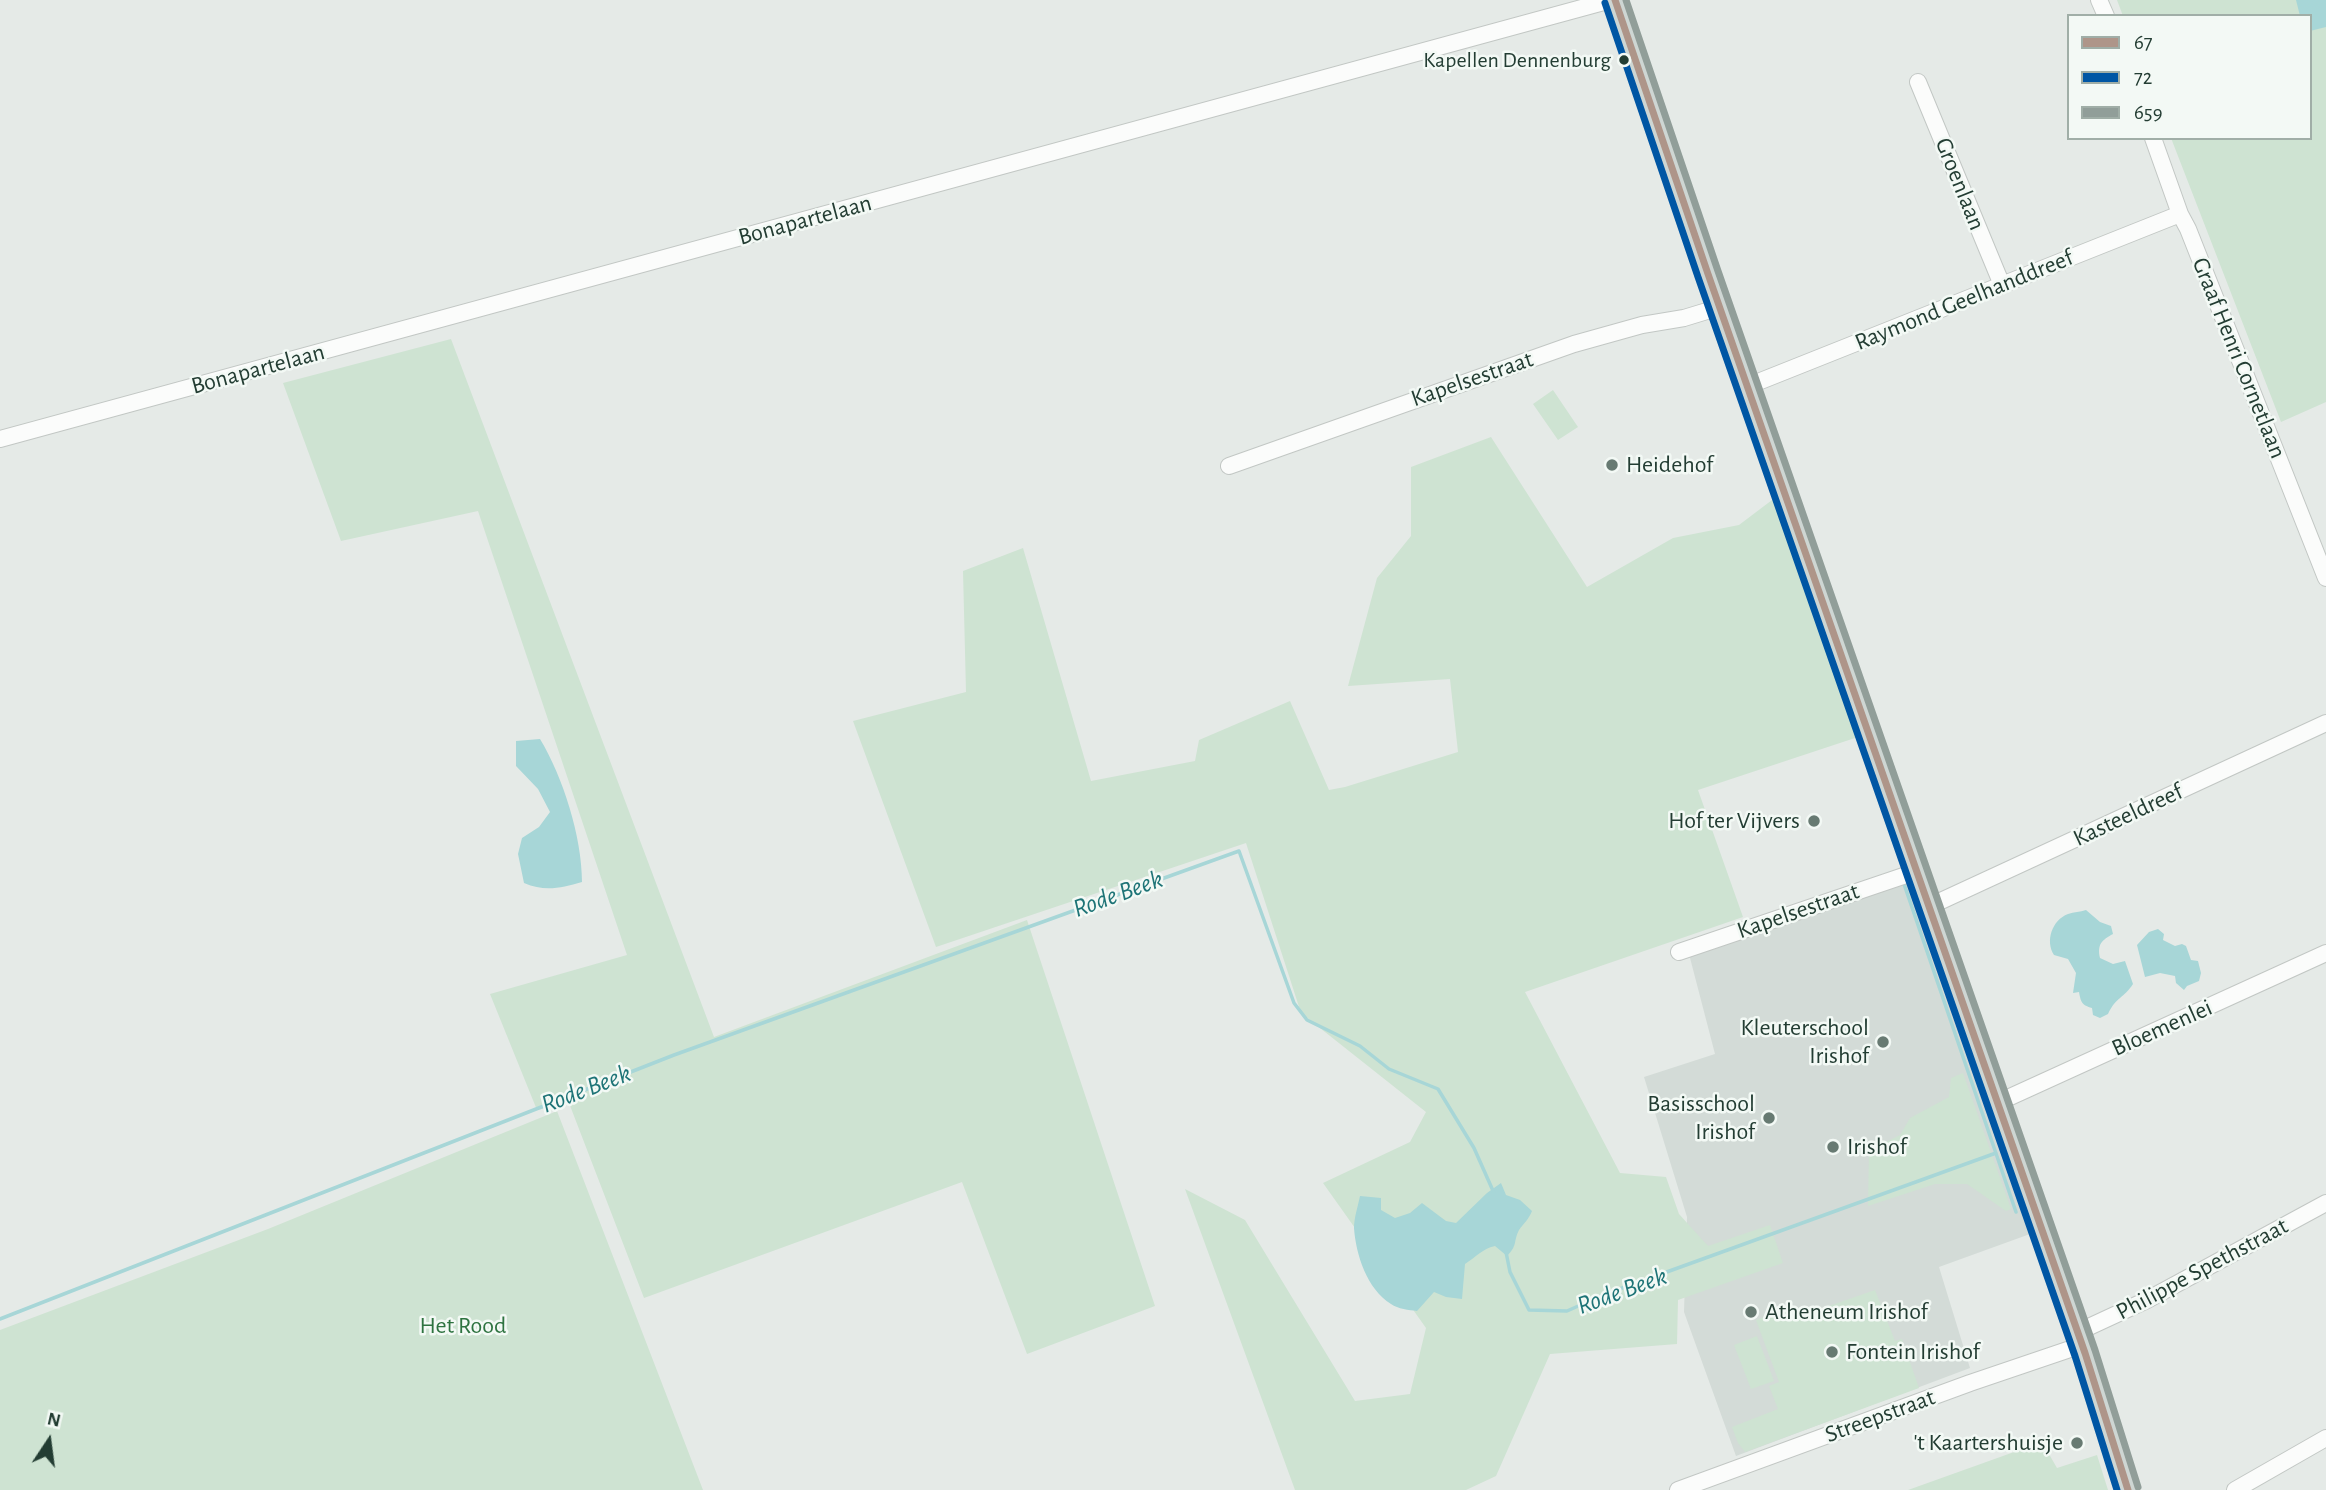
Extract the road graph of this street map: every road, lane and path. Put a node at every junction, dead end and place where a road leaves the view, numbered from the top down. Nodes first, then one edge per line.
1 (1613, 0) edge
2 (1918, 82) dead end
3 (2154, 140) edge
4 (2180, 214) junction
5 (2002, 285) junction
6 (1720, 307) junction
7 (1748, 386) junction
8 (0, 439) edge
9 (1229, 466) dead end
10 (2326, 578) edge
11 (2326, 723) edge
12 (1918, 871) junction
13 (1930, 906) junction
14 (1679, 952) dead end
15 (2326, 953) edge
16 (1999, 1102) junction
17 (2326, 1203) edge
18 (2080, 1338) junction
19 (2326, 1438) edge
20 (1678, 1490) edge
21 (2128, 1490) edge
22 (2235, 1490) edge

1 - 6 main road
1 - 8 street, Bonapartelaan
2 - 5 street, Groenlaan
3 - 4 street, Graaf Henri Cornetlaan
4 - 5 street, Raymond Geelhanddreef
4 - 10 street, Graaf Henri Cornetlaan
5 - 7 street, Raymond Geelhanddreef
6 - 7 main road
6 - 9 street, Kapelsestraat
7 - 12 main road
11 - 13 street, Kasteeldreef
12 - 13 main road
12 - 14 street, Kapelsestraat
13 - 16 main road
15 - 16 street, Bloemenlei
16 - 18 main road
17 - 18 street, Philippe Spethstraat
18 - 20 street, Streepstraat
18 - 21 main road
19 - 22 street

